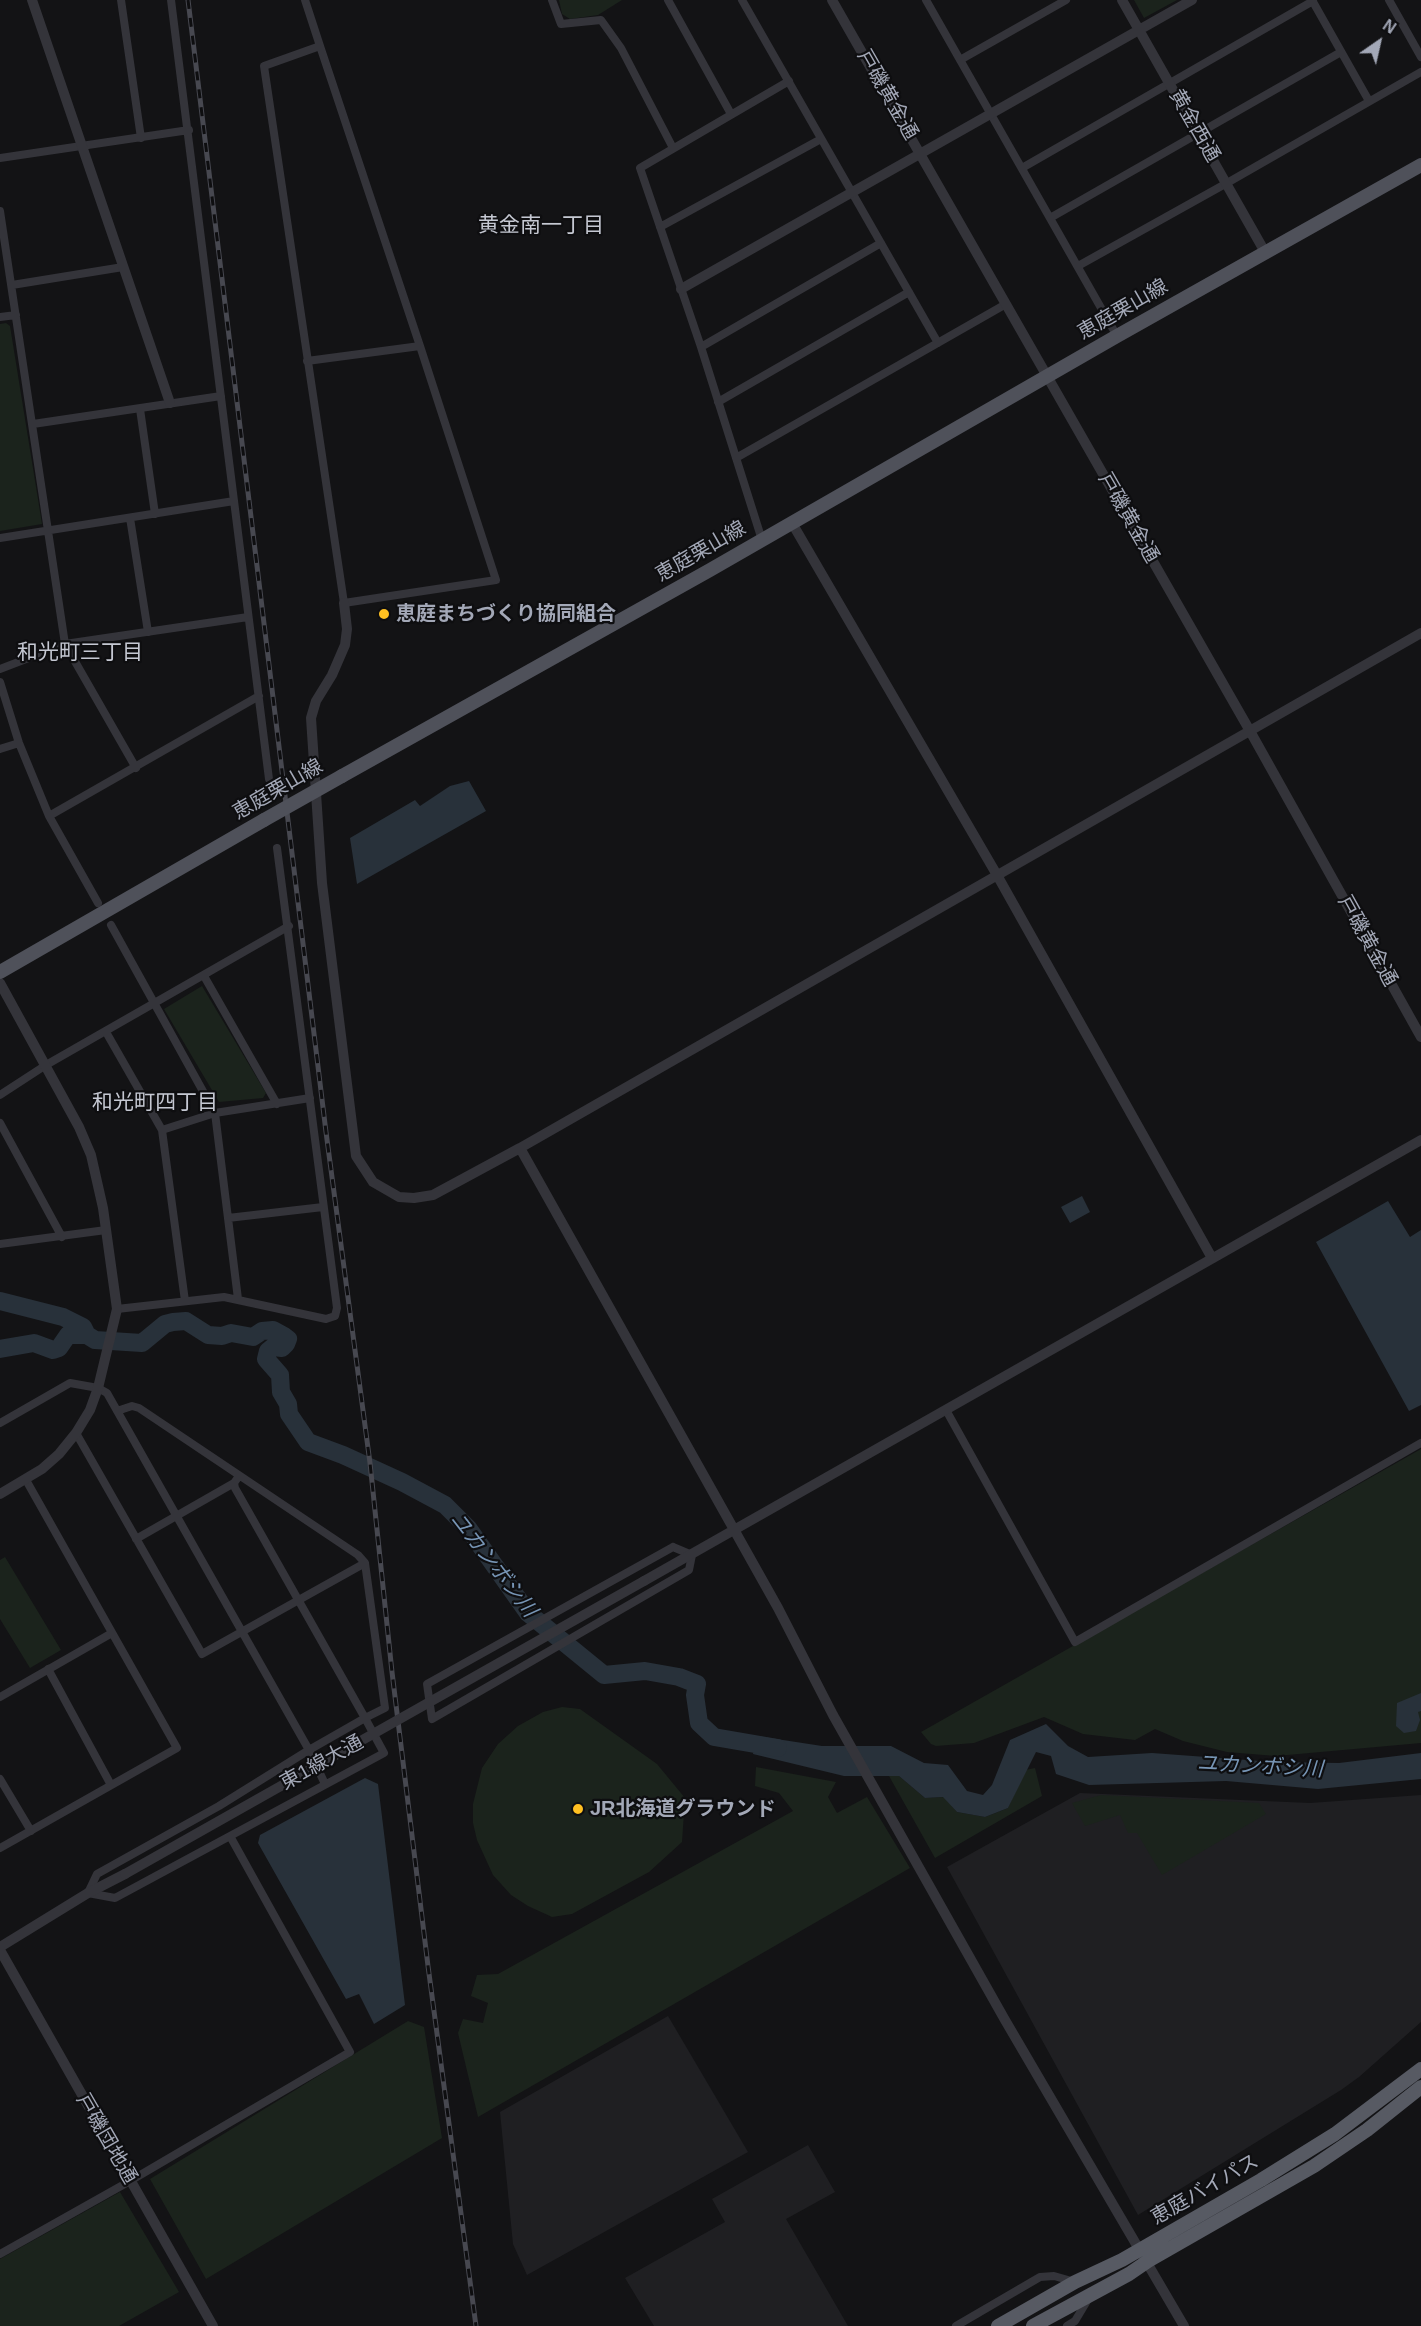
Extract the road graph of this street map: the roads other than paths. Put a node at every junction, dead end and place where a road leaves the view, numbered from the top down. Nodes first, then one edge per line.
1 (32, 0) edge
2 (121, 0) edge
3 (171, 0) edge
4 (305, 0) edge
5 (552, 0) edge
6 (668, 0) edge
7 (742, 0) edge
8 (832, 0) edge
9 (1066, 0) edge
10 (1122, 0) edge
11 (1192, 0) edge
12 (1389, 0) edge
13 (930, 1) edge
14 (1313, 1) edge
15 (1139, 30) junction
16 (320, 46) junction
17 (1341, 52) junction
18 (1421, 57) edge
19 (960, 60) junction
20 (1421, 72) edge
21 (789, 81) junction
22 (1170, 85) junction
23 (1369, 101) junction
24 (731, 114) junction
25 (991, 114) junction
26 (189, 130) junction
27 (1197, 134) junction
28 (141, 138) junction
29 (822, 139) junction
30 (82, 146) junction
31 (673, 148) junction
32 (921, 154) junction
33 (0, 158) edge
34 (1421, 165) edge
35 (1022, 168) junction
36 (1227, 183) junction
37 (852, 194) junction
38 (0, 211) edge
39 (1050, 218) junction
40 (660, 227) junction
41 (881, 243) junction
42 (1265, 252) junction
43 (1078, 266) junction
44 (123, 267) junction
45 (12, 285) junction
46 (681, 289) junction
47 (909, 292) junction
48 (1006, 304) junction
49 (16, 315) junction
50 (0, 317) edge
51 (1117, 336) junction
52 (938, 343) junction
53 (420, 346) junction
54 (701, 347) junction
55 (307, 361) junction
56 (1047, 376) junction
57 (221, 396) junction
58 (718, 402) junction
59 (170, 404) junction
60 (140, 409) junction
61 (33, 424) junction
62 (736, 458) junction
63 (234, 501) junction
64 (155, 514) junction
65 (130, 518) junction
66 (792, 523) junction
67 (48, 531) junction
68 (0, 538) edge
69 (762, 540) junction
70 (344, 603) junction
71 (248, 617) junction
72 (148, 632) junction
73 (1421, 633) edge
74 (65, 644) junction
75 (0, 669) edge
76 (0, 682) edge
77 (259, 696) junction
78 (1250, 731) junction
79 (20, 742) junction
80 (0, 749) edge
81 (136, 768) junction
82 (269, 779) dead end
83 (49, 816) junction
84 (277, 848) dead end
85 (997, 875) junction
86 (98, 903) dead end
87 (111, 925) dead end
88 (289, 926) junction
89 (0, 972) edge
90 (204, 976) junction
91 (0, 983) edge
92 (155, 1005) junction
93 (106, 1032) junction
94 (1421, 1036) edge
95 (46, 1065) junction
96 (0, 1095) edge
97 (310, 1098) junction
98 (277, 1104) junction
99 (215, 1113) junction
100 (0, 1124) edge
101 (162, 1130) junction
102 (1421, 1140) edge
103 (520, 1148) junction
104 (323, 1207) junction
105 (228, 1218) junction
106 (106, 1230) junction
107 (62, 1237) junction
108 (0, 1244) edge
109 (1212, 1258) junction
110 (238, 1299) junction
111 (184, 1301) junction
112 (117, 1309) junction
113 (98, 1388) junction
114 (946, 1410) junction
115 (117, 1411) junction
116 (0, 1423) edge
117 (76, 1433) junction
118 (1421, 1443) edge
119 (26, 1480) junction
120 (237, 1480) junction
121 (0, 1494) edge
122 (177, 1515) junction
123 (734, 1530) junction
124 (136, 1539) junction
125 (692, 1555) junction
126 (365, 1563) junction
127 (299, 1601) junction
128 (242, 1632) junction
129 (112, 1633) junction
130 (48, 1669) junction
131 (0, 1697) edge
132 (365, 1718) junction
133 (309, 1750) junction
134 (0, 1779) edge
135 (326, 1784) junction
136 (111, 1785) junction
137 (31, 1831) junction
138 (230, 1836) junction
139 (0, 1848) edge
140 (88, 1893) junction
141 (0, 1949) edge
142 (1421, 2070) edge
143 (1421, 2087) edge
144 (130, 2181) junction
145 (0, 2254) edge
146 (1143, 2256) junction
147 (1075, 2282) junction
148 (1092, 2293) junction
149 (213, 2326) edge
150 (956, 2326) edge
151 (999, 2326) edge
152 (1034, 2326) edge
153 (1067, 2326) edge
154 (1184, 2326) edge

1 - 30 street
2 - 28 street
3 - 26 street
4 - 16 street
5 - 31 street
6 - 24 street
7 - 21 street
8 - 32 street, 戸磯黄金通
9 - 19 street
10 - 15 street, 黄金西通
11 - 15 street
12 - 18 street
13 - 19 street
14 - 17 street
14 - 22 street
15 - 22 street, 黄金西通
15 - 25 street
16 - 53 street
16 - 55 street
17 - 23 street
17 - 27 street
19 - 25 street
20 - 23 street
21 - 24 street
21 - 29 street
22 - 27 street, 黄金西通
22 - 35 street
23 - 36 street
24 - 31 street
25 - 32 street
25 - 35 street
26 - 28 street
26 - 57 street
27 - 36 street, 黄金西通
27 - 39 street
28 - 30 street
29 - 37 street
29 - 40 street
30 - 33 street
30 - 44 street
31 - 40 street
32 - 37 street
32 - 48 street, 戸磯黄金通
34 - 42 main road, 恵庭栗山線
35 - 39 street
36 - 42 street, 黄金西通
36 - 43 street
37 - 41 street
37 - 46 street
38 - 45 street
39 - 43 street
40 - 46 street
41 - 47 street
41 - 54 street
42 - 51 main road, 恵庭栗山線
43 - 51 street
44 - 45 street
44 - 59 street
45 - 49 street
46 - 54 street
47 - 52 street
47 - 58 street
48 - 52 street
48 - 56 street, 戸磯黄金通
49 - 50 street
49 - 61 street
51 - 56 main road, 恵庭栗山線
52 - 62 street
53 - 55 street
53 - 70 street
54 - 58 street
55 - 70 street
56 - 66 main road, 恵庭栗山線
56 - 78 street, 戸磯黄金通
57 - 59 street
57 - 63 street
58 - 62 street
59 - 60 street
60 - 61 street
60 - 64 street
61 - 67 street
62 - 69 street
63 - 64 street
63 - 71 street
64 - 65 street
65 - 67 street
65 - 72 street
66 - 69 main road, 恵庭栗山線
66 - 85 street
67 - 68 street
67 - 74 street
69 - 89 main road, 恵庭栗山線, bridge
70 - 103 street
71 - 72 street
71 - 77 street
72 - 74 street
73 - 78 street
74 - 75 street
74 - 81 street
76 - 79 street
77 - 81 street
77 - 82 street
78 - 85 street
78 - 94 street, 戸磯黄金通
79 - 80 street
79 - 83 street
81 - 83 street
83 - 86 street
84 - 88 street
85 - 103 street
85 - 109 street
87 - 92 street
88 - 90 street
88 - 97 street
90 - 92 street
90 - 98 street
91 - 95 street
92 - 93 street
92 - 99 street
93 - 95 street
93 - 101 street
95 - 96 street
95 - 106 street
97 - 98 street
97 - 104 street
98 - 99 street
99 - 101 street
99 - 105 street
100 - 107 street
101 - 111 street
102 - 109 street, 東1線大通
103 - 123 street
104 - 105 street
104 - 110 street
105 - 110 street
106 - 107 street
106 - 112 street
107 - 108 street
109 - 114 street, 東1線大通
110 - 111 street
111 - 112 street
112 - 113 street
113 - 115 street
113 - 116 street
113 - 117 street
114 - 118 street
114 - 123 street, 東1線大通
115 - 120 street
115 - 122 street
117 - 119 street
117 - 124 street
119 - 121 street
119 - 129 street
120 - 122 street
120 - 126 street
120 - 127 street
122 - 124 street
122 - 128 street
123 - 125 street, 東1線大通
123 - 146 street
124 - 128 street
125 - 125 street
125 - 140 street, 東1線大通, bridge
126 - 127 street
126 - 132 street
127 - 128 street
127 - 132 street
128 - 133 street
129 - 130 street
129 - 136 street
130 - 131 street
130 - 136 street
132 - 133 street
132 - 135 street
133 - 135 street
133 - 140 street
134 - 137 street
135 - 138 street
136 - 137 street
137 - 139 street
138 - 140 street
138 - 144 street
140 - 141 street, 東1線大通
141 - 144 street, 戸磯団地通
142 - 146 highway, 恵庭バイパス
143 - 146 highway, 恵庭バイパス
144 - 145 street
144 - 149 street, 戸磯団地通
146 - 147 highway, 恵庭バイパス
146 - 148 highway, 恵庭バイパス
146 - 154 street
147 - 150 street
147 - 151 highway, 恵庭バイパス
148 - 152 highway, 恵庭バイパス
148 - 153 street

